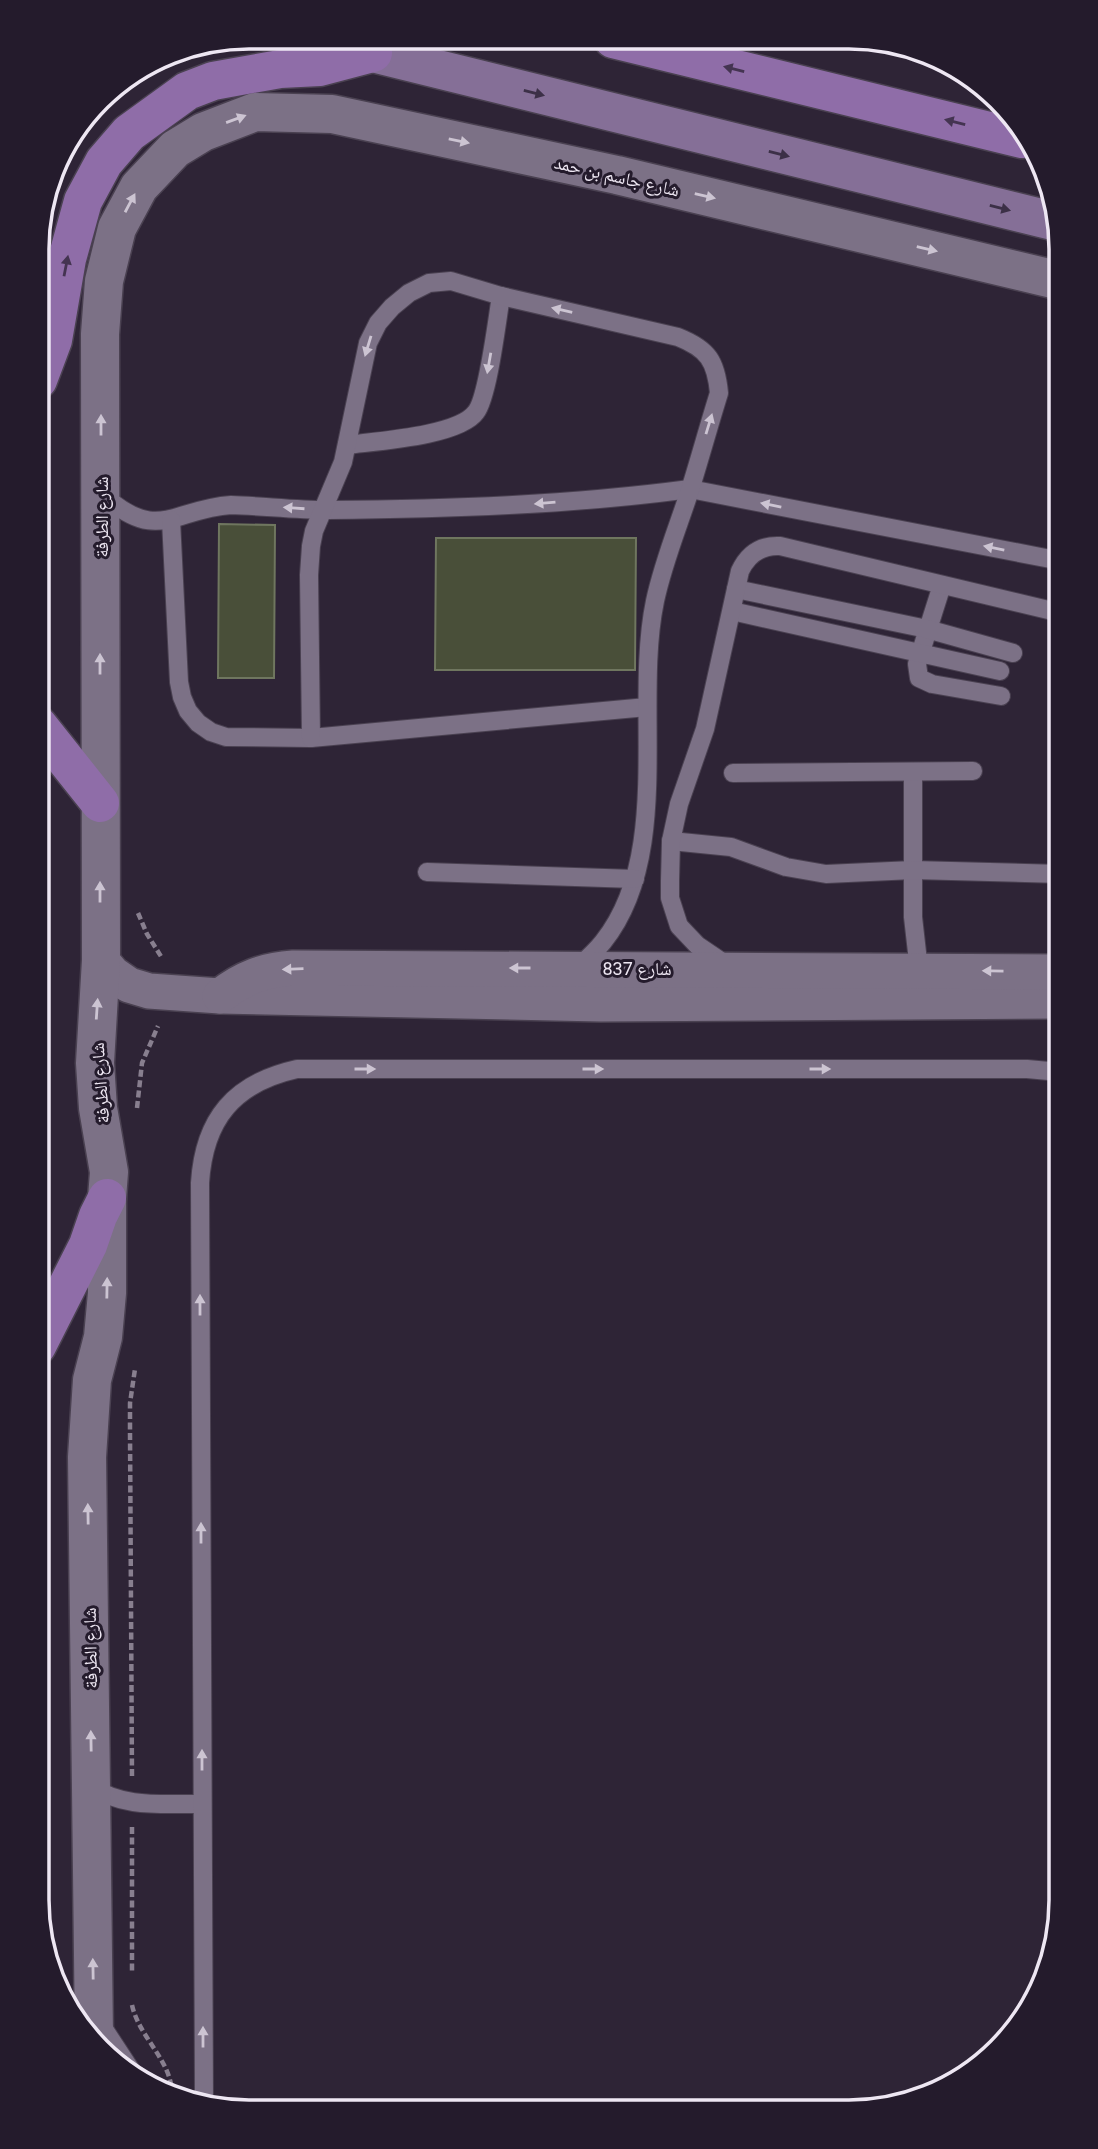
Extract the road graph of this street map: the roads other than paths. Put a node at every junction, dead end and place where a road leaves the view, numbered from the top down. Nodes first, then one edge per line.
1 (357, 49) edge
2 (654, 49) edge
3 (373, 53) junction
4 (1014, 137) edge
5 (175, 149) joint
6 (1046, 219) edge
7 (1049, 278) edge
8 (501, 296) junction
9 (49, 351) edge
10 (347, 445) junction
11 (690, 489) junction
12 (101, 493) junction
13 (324, 510) junction
14 (171, 520) junction
15 (1049, 559) edge
16 (942, 585) junction
17 (736, 589) junction
18 (1049, 610) edge
19 (732, 611) junction
20 (927, 629) junction
21 (920, 652) junction
22 (1013, 653) dead end
23 (1000, 671) dead end
24 (1001, 696) dead end
25 (647, 708) junction
26 (312, 738) junction
27 (49, 739) edge
28 (973, 771) dead end
29 (913, 772) junction
30 (733, 773) dead end
31 (100, 803) junction
32 (671, 841) junction
33 (913, 870) junction
34 (427, 872) dead end
35 (1049, 874) edge
36 (635, 879) junction
37 (101, 960) junction
38 (577, 968) junction
39 (732, 969) junction
40 (919, 970) junction
41 (1049, 972) edge
42 (220, 996) junction
43 (1049, 1001) edge
44 (1049, 1073) edge
45 (107, 1198) junction
46 (49, 1322) edge
47 (91, 1786) junction
48 (202, 1804) junction
49 (94, 2026) edge
50 (204, 2094) edge

1 - 3 main road
4 -> 2 main road
3 -> 6 main road
9 -> 3 main road
5 -> 7 street, شارع جاسم بن حمد
12 -> 5 street, شارع الطرفة
8 -> 10 lane
8 -> 10 lane
11 -> 8 lane
10 - 13 lane
11 -> 13 lane
15 -> 11 lane
11 - 25 lane
12 - 14 lane
31 -> 12 street, شارع الطرفة
13 -> 14 lane
13 - 26 lane
14 - 26 lane
16 - 17 lane
16 - 18 lane
16 - 20 lane
17 - 19 lane
17 - 20 lane
19 - 21 lane
19 - 32 lane
20 - 21 lane
20 - 22 lane
21 - 23 lane
21 - 24 lane
25 - 26 lane
25 - 36 lane
27 - 31 main road
28 - 29 lane
29 - 30 lane
29 - 33 lane
37 -> 31 street, شارع الطرفة
32 - 33 lane
32 - 39 lane
33 - 35 lane
33 - 40 lane
34 - 36 lane
36 - 38 lane
37 - 42 street, شارع 837
45 -> 37 street, شارع الطرفة
38 - 39 street, شارع 837
38 -> 42 street, شارع 837
39 - 40 street, شارع 837
41 -> 40 street, شارع 837
42 - 43 street, شارع 837
48 -> 44 lane
45 - 46 main road
47 -> 45 street, شارع الطرفة
47 - 48 lane
49 -> 47 street, شارع الطرفة
50 -> 48 lane

